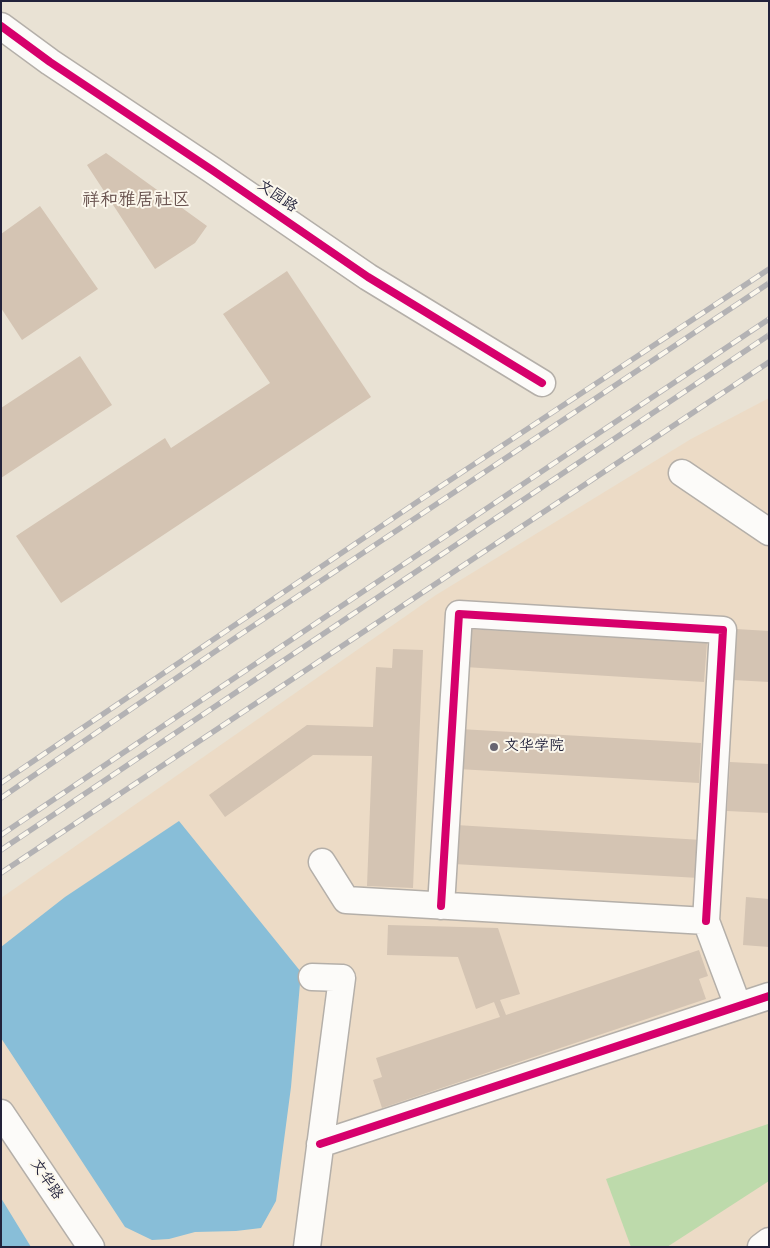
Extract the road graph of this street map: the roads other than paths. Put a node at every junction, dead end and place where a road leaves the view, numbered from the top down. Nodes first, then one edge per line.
1 (1, 26) edge
2 (542, 383) dead end
3 (682, 473) dead end
4 (769, 532) edge
5 (322, 862) dead end
6 (441, 906) junction
7 (706, 921) junction
8 (312, 977) dead end
9 (769, 996) edge
10 (738, 1006) junction
11 (1, 1113) edge
12 (320, 1144) junction
13 (769, 1241) edge
14 (91, 1247) edge
15 (307, 1247) edge
16 (761, 1247) edge

1 - 2 street, 文园路
3 - 4 street
5 - 6 street
6 - 7 street
6 - 7 street
7 - 10 street
8 - 12 street
9 - 10 street
10 - 12 street
11 - 14 street, 文华路
12 - 15 street
13 - 16 street

